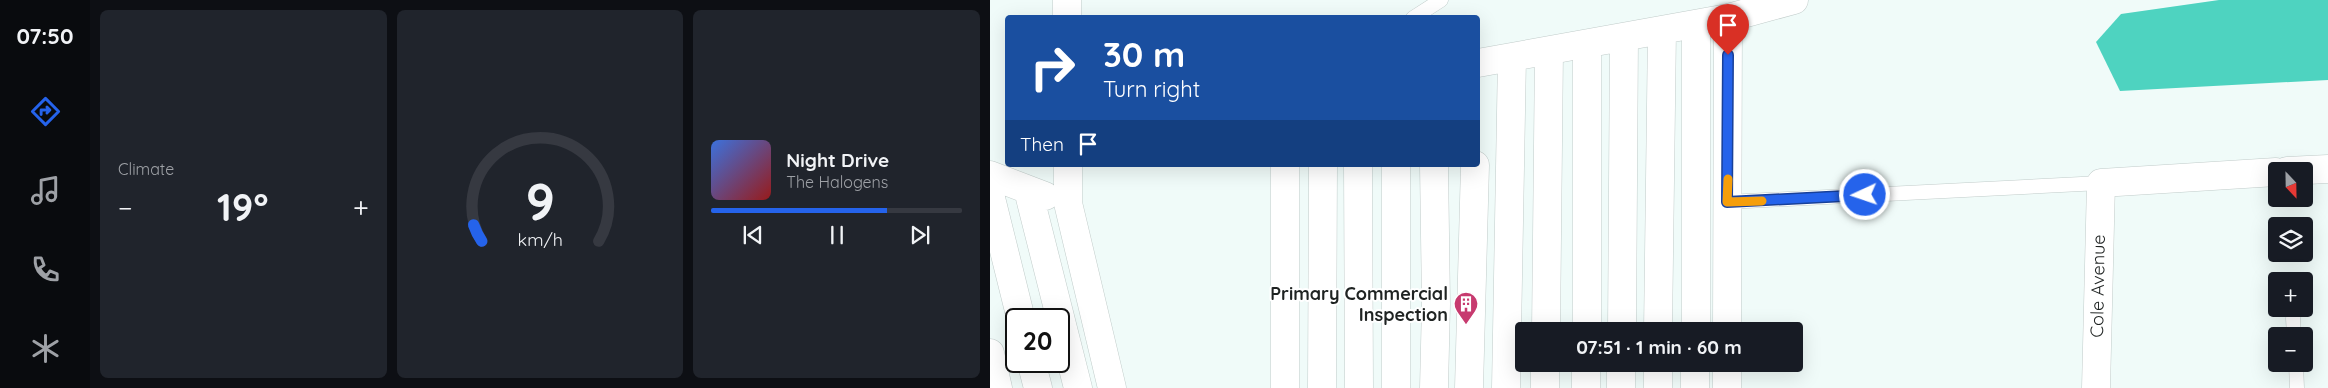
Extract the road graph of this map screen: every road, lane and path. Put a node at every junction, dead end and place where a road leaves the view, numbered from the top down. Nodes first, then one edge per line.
1 (1067, 0) edge
2 (1441, 0) edge
3 (1794, 0) edge
4 (1067, 15) edge
5 (1418, 15) edge
6 (1728, 18) junction
7 (1696, 24) junction
8 (1662, 30) junction
9 (1624, 37) junction
10 (1587, 44) junction
11 (1549, 51) junction
12 (1512, 57) junction
13 (1480, 63) edge
14 (1068, 167) edge
15 (1285, 167) edge
16 (1323, 167) edge
17 (1358, 167) edge
18 (1396, 167) edge
19 (1434, 167) edge
20 (1475, 167) edge
21 (2328, 169) edge
22 (2313, 170) edge
23 (2268, 173) edge
24 (990, 175) edge
25 (2101, 183) junction
26 (1028, 190) junction
27 (990, 194) edge
28 (1727, 202) junction
29 (1068, 204) junction
30 (1018, 308) edge
31 (2293, 318) dead end
32 (1546, 322) edge
33 (1587, 322) edge
34 (1622, 322) edge
35 (1658, 322) edge
36 (1696, 322) edge
37 (1727, 322) edge
38 (2294, 327) edge
39 (990, 353) edge
40 (1546, 372) edge
41 (1586, 372) edge
42 (1621, 372) edge
43 (1658, 372) edge
44 (1695, 372) edge
45 (1727, 372) edge
46 (2296, 372) edge
47 (1034, 373) edge
48 (998, 388) edge
49 (1038, 388) edge
50 (1078, 388) edge
51 (1112, 388) edge
52 (1285, 388) edge
53 (1322, 388) edge
54 (1359, 388) edge
55 (1396, 388) edge
56 (1434, 388) edge
57 (1469, 388) edge
58 (1506, 388) edge
59 (1545, 388) edge
60 (1586, 388) edge
61 (1621, 388) edge
62 (1658, 388) edge
63 (1695, 388) edge
64 (1727, 388) edge
65 (2096, 388) edge
66 (2297, 388) edge

1 - 4 main road
2 - 5 lane
3 - 6 main road
6 - 7 main road
6 - 28 main road
7 - 8 main road
7 - 36 main road
8 - 9 main road
8 - 35 main road
9 - 10 main road
9 - 34 main road
10 - 11 main road
10 - 33 main road
11 - 12 main road
11 - 32 main road
12 - 13 main road
12 - 58 main road
14 - 29 main road
15 - 52 main road
16 - 53 main road
17 - 54 main road
18 - 55 main road
19 - 56 main road
20 - 57 main road
21 - 22 main road
23 - 25 main road
24 - 26 main road
25 - 28 lane
25 - 65 main road, Cole Avenue
26 - 29 main road
26 - 50 main road
27 - 30 main road
28 - 37 main road
29 - 51 main road
31 - 38 lane
39 - 48 main road
40 - 59 main road
41 - 60 main road
42 - 61 main road
43 - 62 main road
44 - 63 main road
45 - 64 main road
46 - 66 lane
47 - 49 main road

